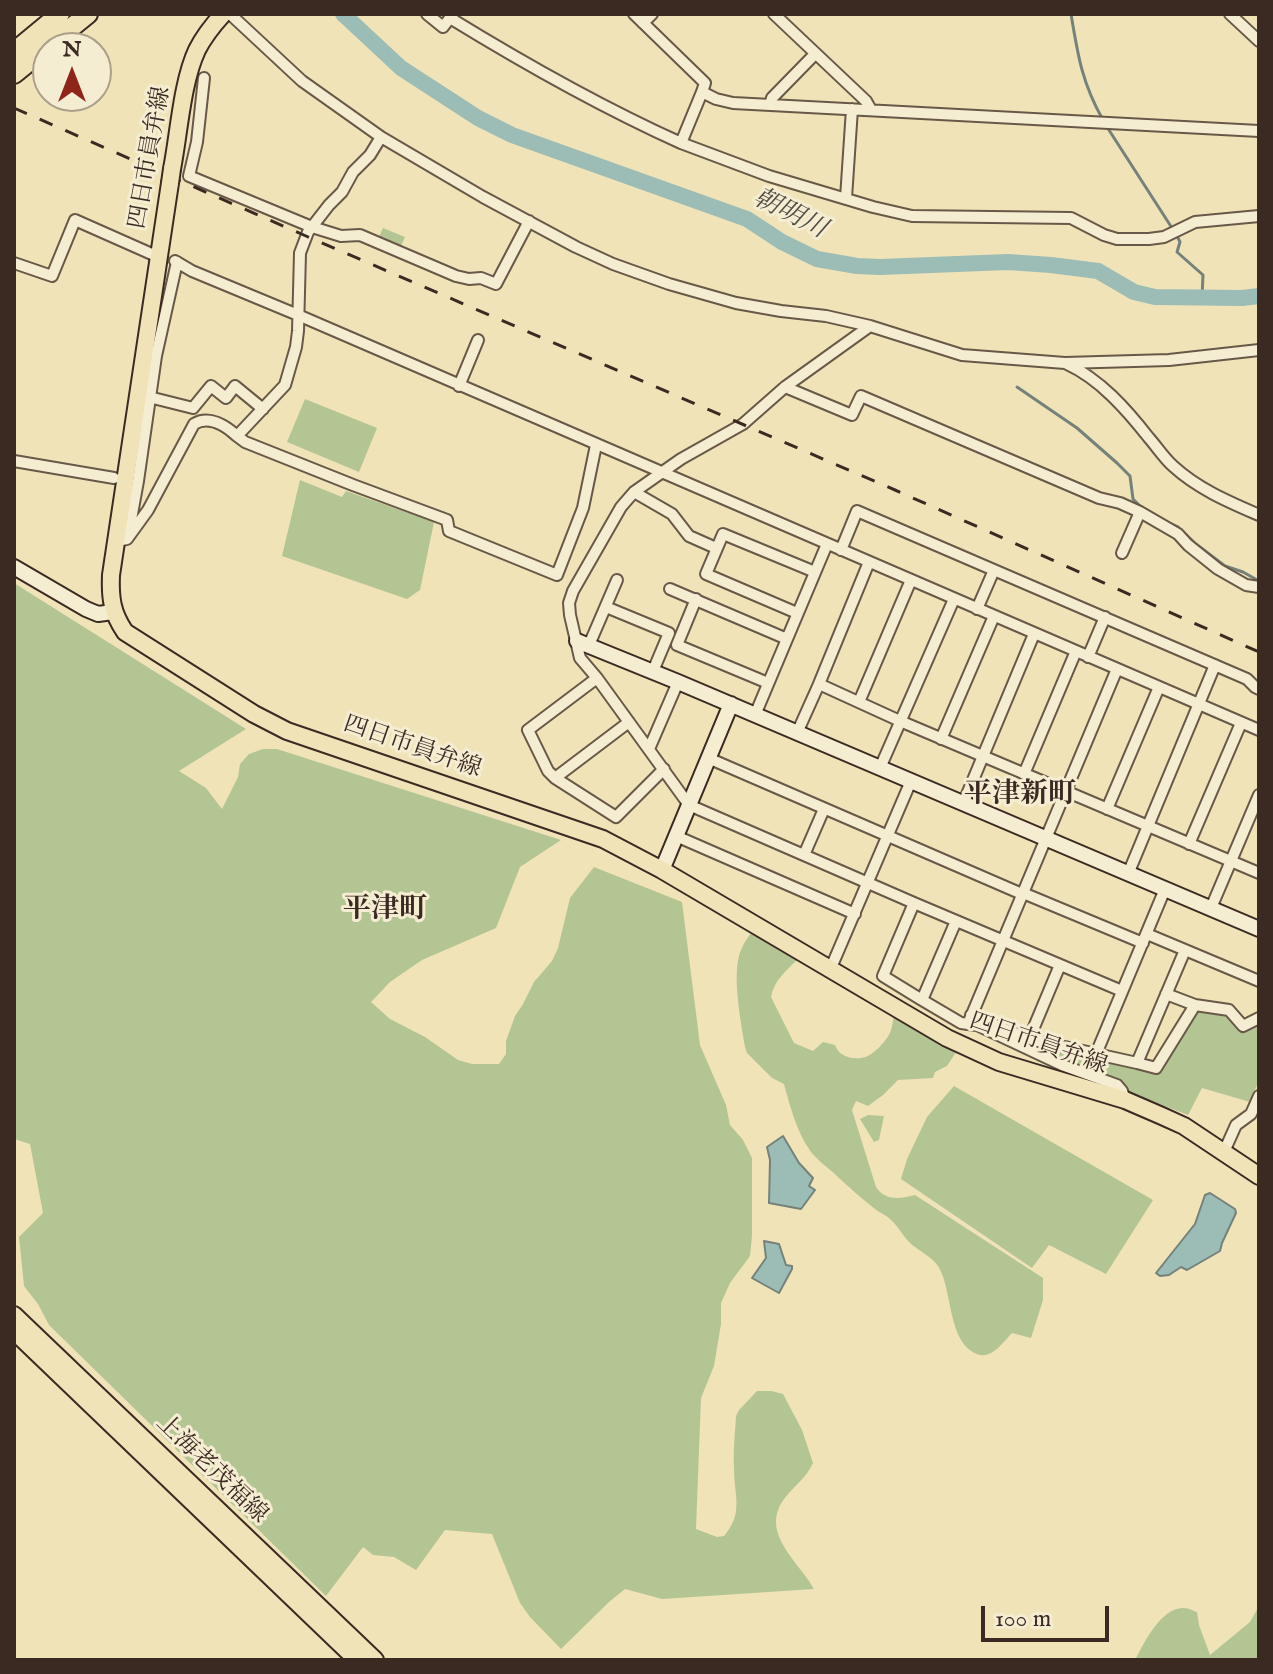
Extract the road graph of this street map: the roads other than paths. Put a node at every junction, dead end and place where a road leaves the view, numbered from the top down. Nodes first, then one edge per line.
1 (60, 14) edge
2 (88, 14) edge
3 (223, 14) edge
4 (230, 14) edge
5 (427, 14) edge
6 (634, 14) edge
7 (652, 14) edge
8 (774, 14) edge
9 (1230, 14) edge
10 (451, 16) edge
11 (643, 23) junction
12 (1259, 41) edge
13 (14, 52) edge
14 (815, 54) junction
15 (14, 74) edge
16 (204, 78) dead end
17 (702, 92) junction
18 (770, 105) junction
19 (852, 109) junction
20 (871, 110) junction
21 (1259, 131) edge
22 (381, 137) junction
23 (681, 143) junction
24 (846, 198) junction
25 (1259, 216) edge
26 (529, 221) junction
27 (312, 227) junction
28 (154, 255) dead end
29 (14, 263) edge
30 (298, 315) junction
31 (870, 326) junction
32 (478, 340) dead end
33 (1259, 350) edge
34 (1065, 363) junction
35 (459, 386) junction
36 (785, 387) junction
37 (149, 397) junction
38 (263, 409) junction
39 (237, 436) junction
40 (596, 445) junction
41 (14, 461) edge
42 (663, 473) junction
43 (114, 478) dead end
44 (634, 492) junction
45 (1140, 512) junction
46 (1259, 515) edge
47 (122, 540) junction
48 (827, 544) junction
49 (716, 548) junction
50 (841, 550) junction
51 (1122, 553) dead end
52 (869, 562) junction
53 (14, 567) edge
54 (994, 570) junction
55 (815, 572) junction
56 (617, 580) dead end
57 (911, 580) junction
58 (1259, 587) edge
59 (670, 589) dead end
60 (696, 599) junction
61 (954, 599) junction
62 (606, 607) junction
63 (977, 609) junction
64 (113, 612) junction
65 (797, 613) junction
66 (994, 616) junction
67 (1105, 617) junction
68 (1034, 634) junction
69 (787, 639) junction
70 (583, 643) junction
71 (1076, 651) junction
72 (1088, 657) junction
73 (1215, 665) junction
74 (1117, 669) junction
75 (653, 671) junction
76 (597, 678) junction
77 (678, 682) junction
78 (768, 683) junction
79 (819, 684) junction
80 (1159, 687) junction
81 (1259, 689) edge
82 (859, 702) junction
83 (731, 704) junction
84 (1199, 705) junction
85 (755, 715) junction
86 (900, 721) junction
87 (629, 722) junction
88 (1241, 723) junction
89 (1259, 730) edge
90 (797, 733) junction
91 (941, 739) junction
92 (649, 749) junction
93 (983, 756) junction
94 (708, 758) junction
95 (880, 768) junction
96 (664, 769) junction
97 (1024, 774) junction
98 (555, 778) junction
99 (911, 781) junction
100 (1066, 791) junction
101 (1259, 795) edge
102 (963, 804) junction
103 (689, 805) junction
104 (824, 809) junction
105 (1107, 809) junction
106 (1149, 826) junction
107 (676, 836) junction
108 (888, 837) junction
109 (1046, 838) junction
110 (1189, 844) junction
111 (804, 855) junction
112 (1231, 861) junction
113 (662, 870) junction
114 (1259, 873) edge
115 (1128, 874) junction
116 (868, 883) junction
117 (1165, 889) junction
118 (1023, 893) junction
119 (914, 903) junction
120 (1211, 908) junction
121 (855, 914) junction
122 (956, 921) junction
123 (1259, 929) edge
124 (1145, 938) junction
125 (1003, 940) junction
126 (1185, 950) junction
127 (1060, 965) junction
128 (830, 970) junction
129 (1259, 981) edge
130 (1122, 991) junction
131 (1166, 994) junction
132 (922, 1000) junction
133 (1195, 1005) junction
134 (1259, 1018) edge
135 (970, 1019) junction
136 (1029, 1039) junction
137 (1096, 1054) junction
138 (1137, 1063) junction
139 (1259, 1096) edge
140 (1125, 1100) junction
141 (1223, 1154) junction
142 (1259, 1176) edge
143 (14, 1315) edge
144 (14, 1331) edge
145 (357, 1660) edge
146 (375, 1660) edge

1 - 13 highway
2 - 15 highway
3 - 47 main road, 四日市員弁線
4 - 22 street
5 - 10 street
6 - 11 street
7 - 11 street
8 - 14 street
9 - 12 street
10 - 23 street
11 - 17 street
14 - 18 street
14 - 20 street
16 - 27 street
17 - 18 street
17 - 23 street
18 - 19 street
19 - 20 street
19 - 24 street
20 - 21 street
22 - 26 street
22 - 27 street
23 - 24 street
24 - 25 street
26 - 27 street
26 - 31 street
27 - 30 street
28 - 29 street
30 - 35 street
30 - 37 street
30 - 38 street
31 - 34 street
31 - 36 street
32 - 35 street
33 - 34 street
34 - 46 street
35 - 40 street
36 - 42 street
36 - 45 street
37 - 38 street
37 - 47 street
38 - 39 street
39 - 40 street
39 - 47 street
40 - 42 street
41 - 43 street
42 - 44 street
42 - 48 street
44 - 49 street
44 - 70 street
45 - 51 street
45 - 58 street
47 - 64 main road, 四日市員弁線
48 - 50 street
48 - 55 street
49 - 55 street
49 - 65 street
50 - 52 street
50 - 54 street
52 - 57 street
52 - 79 street
53 - 64 street
54 - 63 street
54 - 67 street
55 - 65 street
56 - 62 street
57 - 61 street
57 - 82 street
59 - 60 street
60 - 69 street
60 - 78 street
61 - 63 street
61 - 86 street
62 - 70 street
62 - 75 street
63 - 66 street
64 - 113 main road, 四日市員弁線
65 - 69 street
66 - 68 street
66 - 91 street
67 - 72 street
67 - 73 street
68 - 71 street
68 - 93 street
69 - 78 street
70 - 75 street
70 - 76 street
71 - 72 street
71 - 97 street
72 - 74 street
73 - 81 street
73 - 84 street
74 - 80 street
74 - 100 street
75 - 77 street
76 - 87 street
76 - 98 street
77 - 83 street
77 - 92 street
78 - 85 street
79 - 82 street
79 - 90 street
80 - 84 street
80 - 105 street
82 - 86 street
83 - 85 street
83 - 94 street
84 - 88 street
84 - 106 street
85 - 90 street
86 - 91 street
86 - 95 street
87 - 92 street
87 - 98 street
88 - 89 street
88 - 110 street
90 - 95 street
91 - 93 street
92 - 96 street
93 - 97 street
93 - 102 street
94 - 103 street
94 - 104 street
95 - 99 street
96 - 98 street
96 - 103 street
97 - 100 street
99 - 102 street
99 - 108 street
100 - 105 street
100 - 109 street
101 - 112 street
102 - 109 street
103 - 107 street
103 - 111 street
104 - 108 street
104 - 111 street
105 - 106 street
106 - 110 street
106 - 115 street
107 - 113 street
107 - 121 street
108 - 116 street
108 - 118 street
109 - 115 street
109 - 118 street
110 - 112 street
111 - 116 street
112 - 114 street
112 - 120 street
113 - 128 main road, 四日市員弁線
115 - 117 street
116 - 119 street
116 - 121 street
117 - 120 street
117 - 124 street
118 - 124 street
118 - 125 street
119 - 122 street
119 - 132 street
120 - 123 street
121 - 128 street
122 - 125 street
122 - 132 street
124 - 126 street
124 - 130 street
125 - 127 street
125 - 135 street
126 - 129 street
126 - 131 street
127 - 130 street
127 - 136 street
128 - 140 main road, 四日市員弁線
130 - 137 street
131 - 133 street
131 - 138 street
132 - 135 street
133 - 134 street
133 - 138 street
135 - 136 street
135 - 140 street
136 - 137 street
137 - 138 street
139 - 141 street
140 - 141 main road, 四日市員弁線
141 - 142 main road, 四日市員弁線
143 - 146 main road, 上海老茂福線
144 - 145 main road, 上海老茂福線

